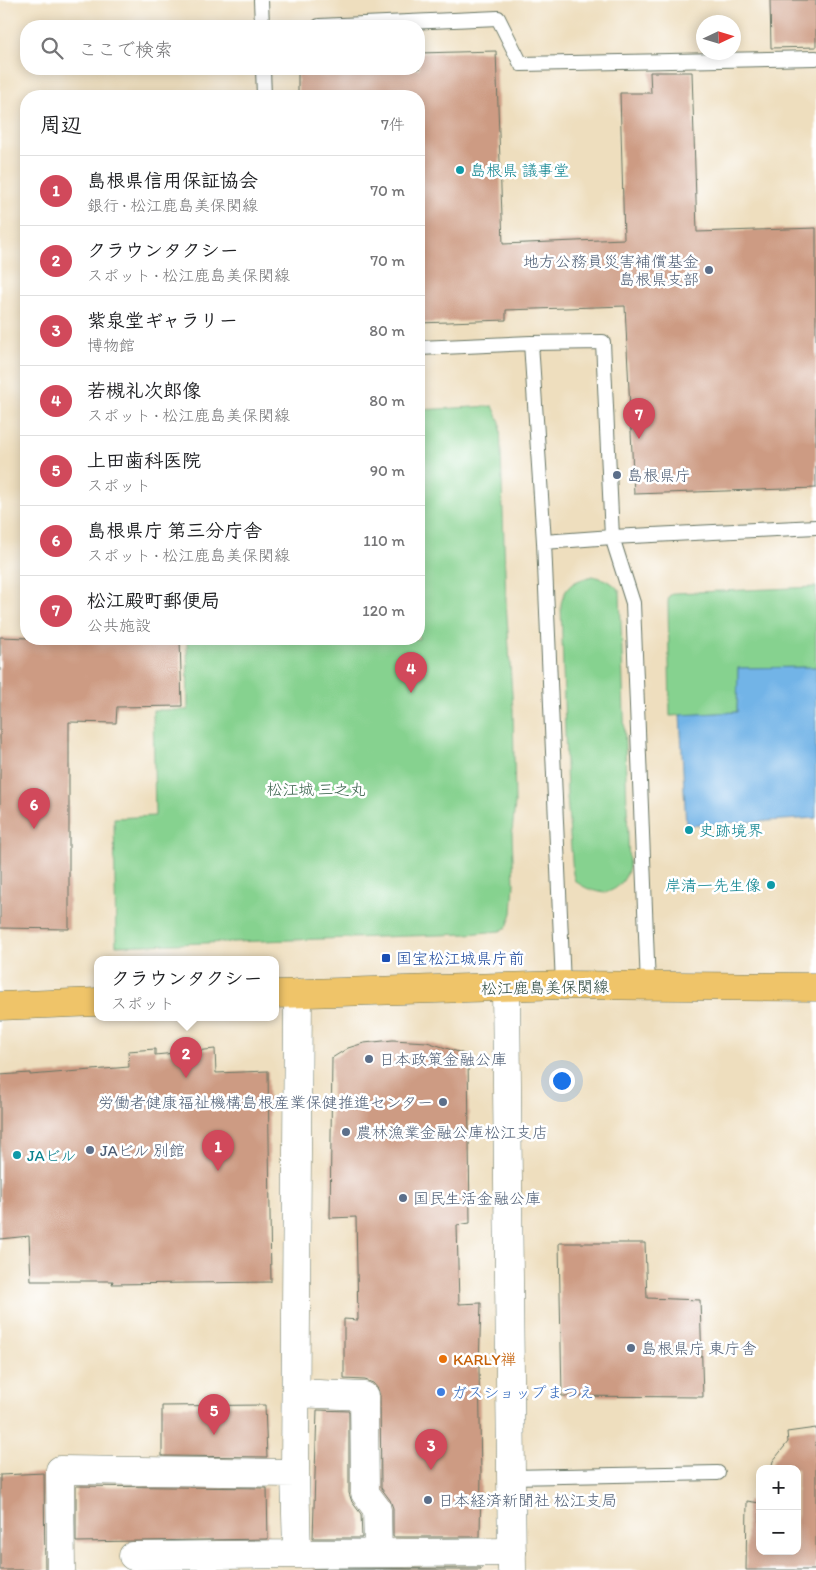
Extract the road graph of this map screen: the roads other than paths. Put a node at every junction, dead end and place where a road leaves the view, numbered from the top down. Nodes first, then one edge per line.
1 (261, 0) edge
2 (262, 20) edge
3 (425, 21) edge
4 (816, 58) edge
5 (263, 75) edge
6 (264, 90) edge
7 (531, 343) junction
8 (425, 348) edge
9 (816, 527) edge
10 (612, 537) junction
11 (544, 542) junction
12 (563, 985) junction
13 (648, 986) junction
14 (816, 987) edge
15 (506, 988) junction
16 (286, 994) edge
17 (94, 1002) edge
18 (0, 1006) edge
19 (296, 1393) junction
20 (295, 1473) junction
21 (718, 1473) dead end
22 (511, 1477) junction
23 (378, 1553) junction
24 (297, 1554) junction
25 (133, 1556) dead end
26 (512, 1561) edge
27 (61, 1570) edge

1 - 2 lane
3 - 4 lane
5 - 6 lane
7 - 8 lane
7 - 10 lane
7 - 11 lane
9 - 10 lane
10 - 11 lane
10 - 13 lane
11 - 12 lane
12 - 13 main road, 松江鹿島美保関線
12 - 15 main road, 松江鹿島美保関線
13 - 14 main road, 松江鹿島美保関線
15 - 16 main road, 松江鹿島美保関線
15 - 22 street
16 - 19 street
17 - 18 main road
19 - 20 street
19 - 23 street
20 - 24 street
20 - 27 street
21 - 22 lane
22 - 26 street
23 - 24 street
23 - 26 street
24 - 25 street

